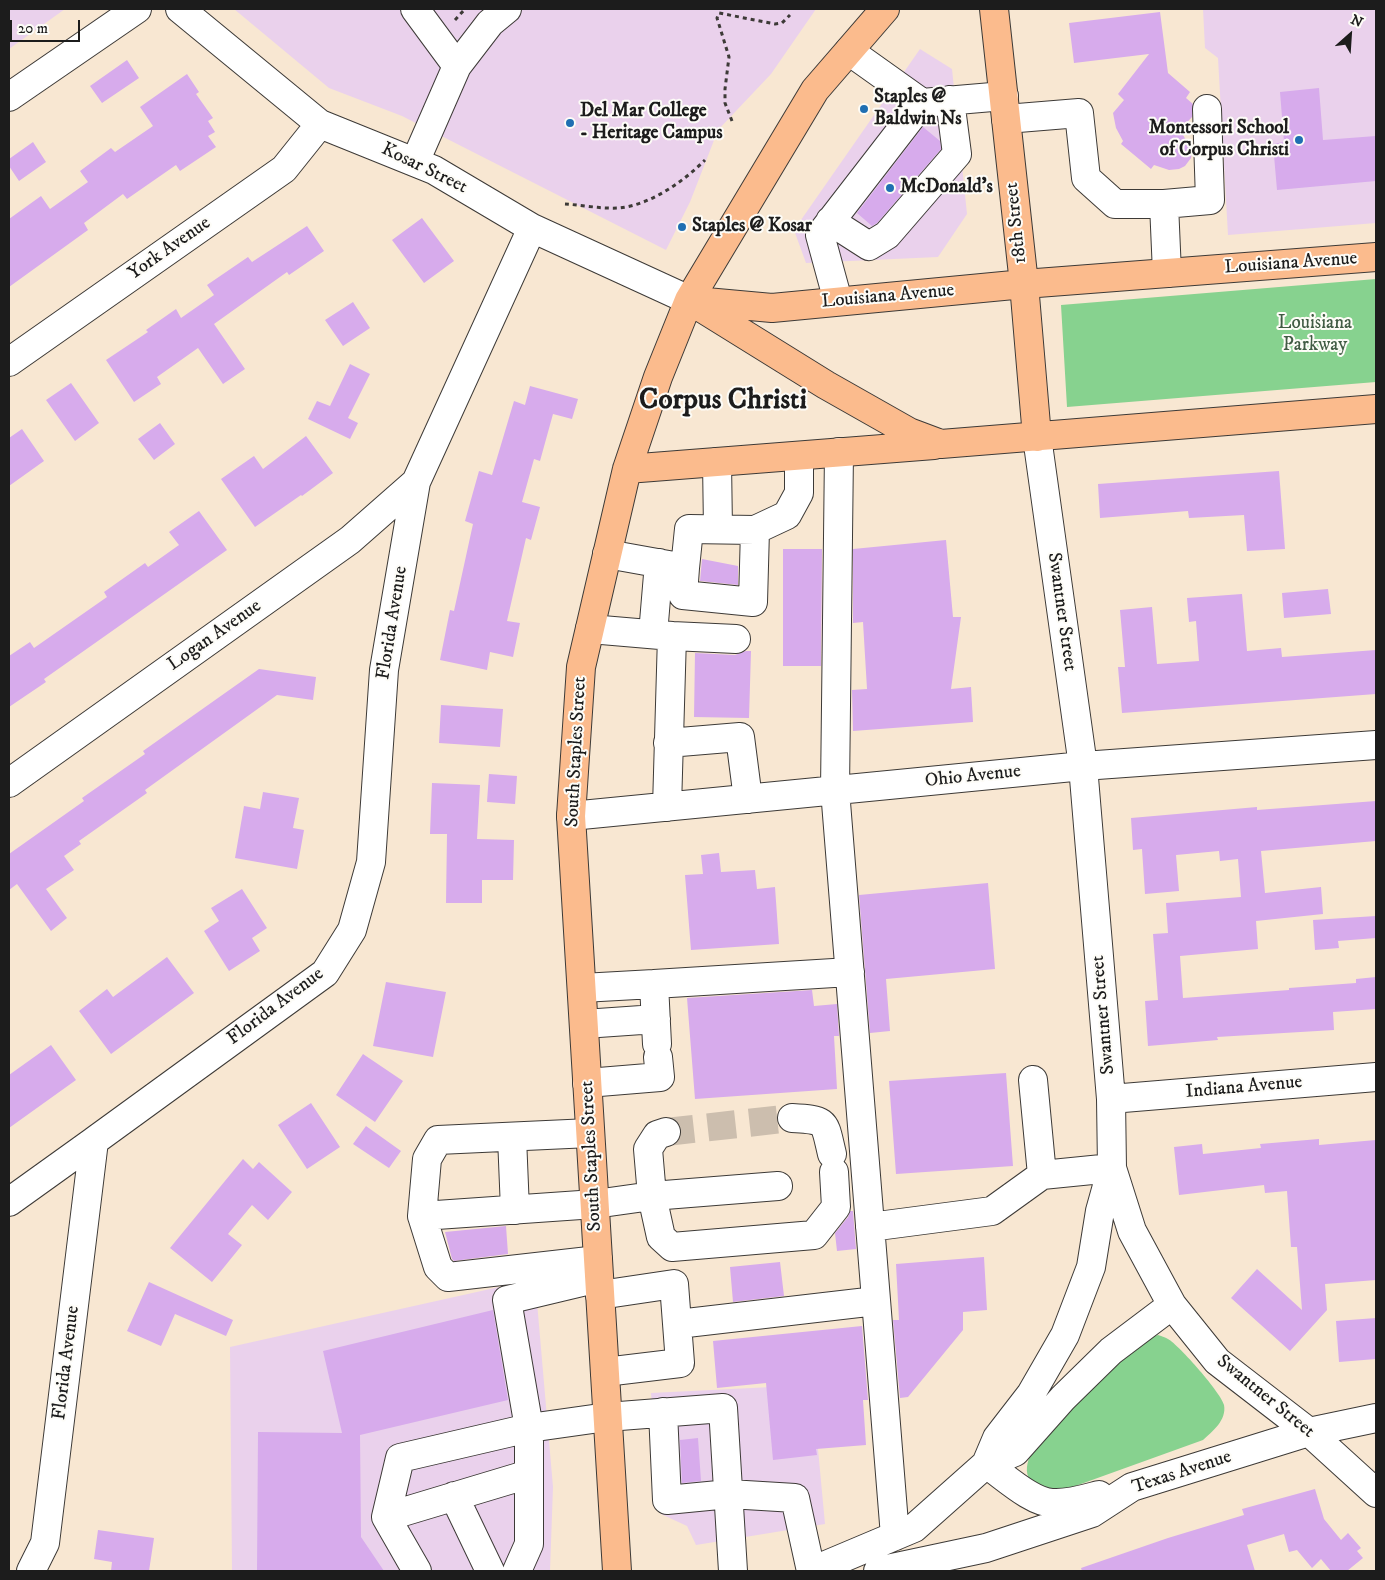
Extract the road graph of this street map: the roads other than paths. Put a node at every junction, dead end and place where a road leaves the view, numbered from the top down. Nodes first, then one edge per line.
1 (137, 9) edge
2 (180, 9) edge
3 (415, 9) edge
4 (507, 9) edge
5 (885, 9) edge
6 (994, 9) edge
7 (849, 51) junction
8 (457, 66) junction
9 (9, 96) edge
10 (950, 100) junction
11 (922, 103) junction
12 (1005, 108) junction
13 (1206, 109) dead end
14 (320, 124) junction
15 (415, 162) junction
16 (952, 187) dead end
17 (1164, 204) junction
18 (830, 221) junction
19 (532, 228) junction
20 (824, 252) junction
21 (1376, 257) edge
22 (1167, 273) junction
23 (1024, 284) junction
24 (689, 300) junction
25 (838, 301) junction
26 (9, 362) edge
27 (1376, 409) edge
28 (1037, 437) junction
29 (941, 444) junction
30 (839, 452) junction
31 (799, 456) junction
32 (717, 462) junction
33 (627, 469) junction
34 (416, 482) junction
35 (718, 529) junction
36 (755, 530) junction
37 (607, 554) junction
38 (672, 566) junction
39 (683, 595) junction
40 (590, 629) junction
41 (669, 636) junction
42 (736, 639) dead end
43 (668, 743) junction
44 (1376, 745) edge
45 (1083, 766) junction
46 (9, 783) edge
47 (835, 790) junction
48 (748, 799) junction
49 (667, 806) junction
50 (571, 816) junction
51 (850, 972) junction
52 (654, 984) junction
53 (582, 988) junction
54 (584, 1024) junction
55 (657, 1040) junction
56 (1376, 1077) edge
57 (1033, 1080) dead end
58 (587, 1083) junction
59 (1111, 1099) junction
60 (792, 1118) tunnel mouth
61 (666, 1132) tunnel mouth
62 (590, 1133) junction
63 (512, 1137) junction
64 (94, 1140) junction
65 (1112, 1168) junction
66 (1042, 1175) junction
67 (778, 1186) dead end
68 (652, 1196) junction
69 (9, 1202) edge
70 (595, 1204) junction
71 (515, 1210) junction
72 (422, 1216) junction
73 (870, 1227) junction
74 (599, 1278) junction
75 (876, 1300) junction
76 (1172, 1305) junction
77 (678, 1324) junction
78 (605, 1372) junction
79 (663, 1412) junction
80 (607, 1417) junction
81 (1376, 1418) edge
82 (529, 1428) junction
83 (1309, 1432) junction
84 (986, 1464) junction
85 (529, 1474) junction
86 (1132, 1487) junction
87 (1376, 1493) edge
88 (728, 1494) junction
89 (454, 1496) junction
90 (386, 1517) junction
91 (895, 1536) junction
92 (31, 1571) edge
93 (417, 1571) edge
94 (490, 1571) edge
95 (517, 1571) edge
96 (617, 1571) edge
97 (733, 1571) edge
98 (812, 1571) edge
99 (878, 1571) edge

1 - 9 street
2 - 14 street, Kosar Street
3 - 8 street
4 - 8 street
5 - 7 main road, South Staples Street
6 - 12 main road, 18th Street
7 - 11 street
7 - 24 main road, South Staples Street
8 - 15 street
10 - 11 street
10 - 12 street
10 - 18 street
11 - 18 street
12 - 17 street
12 - 23 main road, 18th Street
13 - 17 street
14 - 15 street, Kosar Street
14 - 26 street, York Avenue
15 - 19 street, Kosar Street
16 - 20 street
17 - 22 street
18 - 20 street
19 - 24 street, Kosar Street
19 - 34 street, Florida Avenue
20 - 25 street
21 - 22 main road, Louisiana Avenue
22 - 23 main road, Louisiana Avenue
23 - 25 main road, Louisiana Avenue
23 - 28 main road, 18th Street
24 - 25 main road, Louisiana Avenue
24 - 29 main road
24 - 33 main road, South Staples Street
27 - 28 main road
28 - 29 main road
28 - 45 street, Swantner Street
29 - 30 main road
30 - 31 main road
30 - 47 street
31 - 32 main road
31 - 36 street
32 - 33 main road
32 - 35 street
33 - 37 main road, South Staples Street
34 - 46 street, Logan Avenue
34 - 64 street, Florida Avenue
35 - 36 street
35 - 38 street
36 - 39 street
37 - 38 street
37 - 40 main road, South Staples Street
38 - 39 street
38 - 41 street
39 - 41 street
40 - 41 street
40 - 50 main road, South Staples Street
41 - 42 street
41 - 43 street
43 - 48 street
43 - 49 street
44 - 45 street, Ohio Avenue
45 - 47 street, Ohio Avenue
45 - 59 street, Swantner Street
47 - 48 street, Ohio Avenue
47 - 51 street
48 - 49 street, Ohio Avenue
49 - 50 street, Ohio Avenue
50 - 53 main road, South Staples Street
51 - 52 street
51 - 73 street
52 - 53 street
52 - 55 street
53 - 54 main road, South Staples Street
54 - 55 street
54 - 58 main road, South Staples Street
55 - 58 street
56 - 59 street, Indiana Avenue
57 - 66 street
58 - 62 main road, South Staples Street
59 - 65 street, Swantner Street
60 - 68 street
61 - 68 street
62 - 63 street
62 - 70 main road, South Staples Street
63 - 71 street
63 - 72 street
64 - 69 street
64 - 92 street, Florida Avenue
65 - 66 street
65 - 76 street, Swantner Street
65 - 84 street
66 - 73 street
67 - 68 street
68 - 70 street
70 - 71 street
70 - 74 main road, South Staples Street
71 - 72 street
72 - 74 street
73 - 75 street
74 - 77 street
74 - 78 main road, South Staples Street
74 - 82 street
75 - 77 street
75 - 91 street
76 - 83 street, Swantner Street
76 - 84 street
77 - 78 street
78 - 80 main road, South Staples Street
79 - 80 street
79 - 88 street
79 - 88 street
80 - 82 street
80 - 96 main road, South Staples Street
81 - 83 street, Texas Avenue
82 - 85 street
82 - 90 street
83 - 86 street, Texas Avenue
83 - 87 street, Swantner Street
84 - 86 street
84 - 91 street
85 - 89 street
85 - 95 street
86 - 99 street, Texas Avenue
88 - 97 street
88 - 98 street
89 - 90 street
89 - 94 street
90 - 93 street
91 - 98 street

